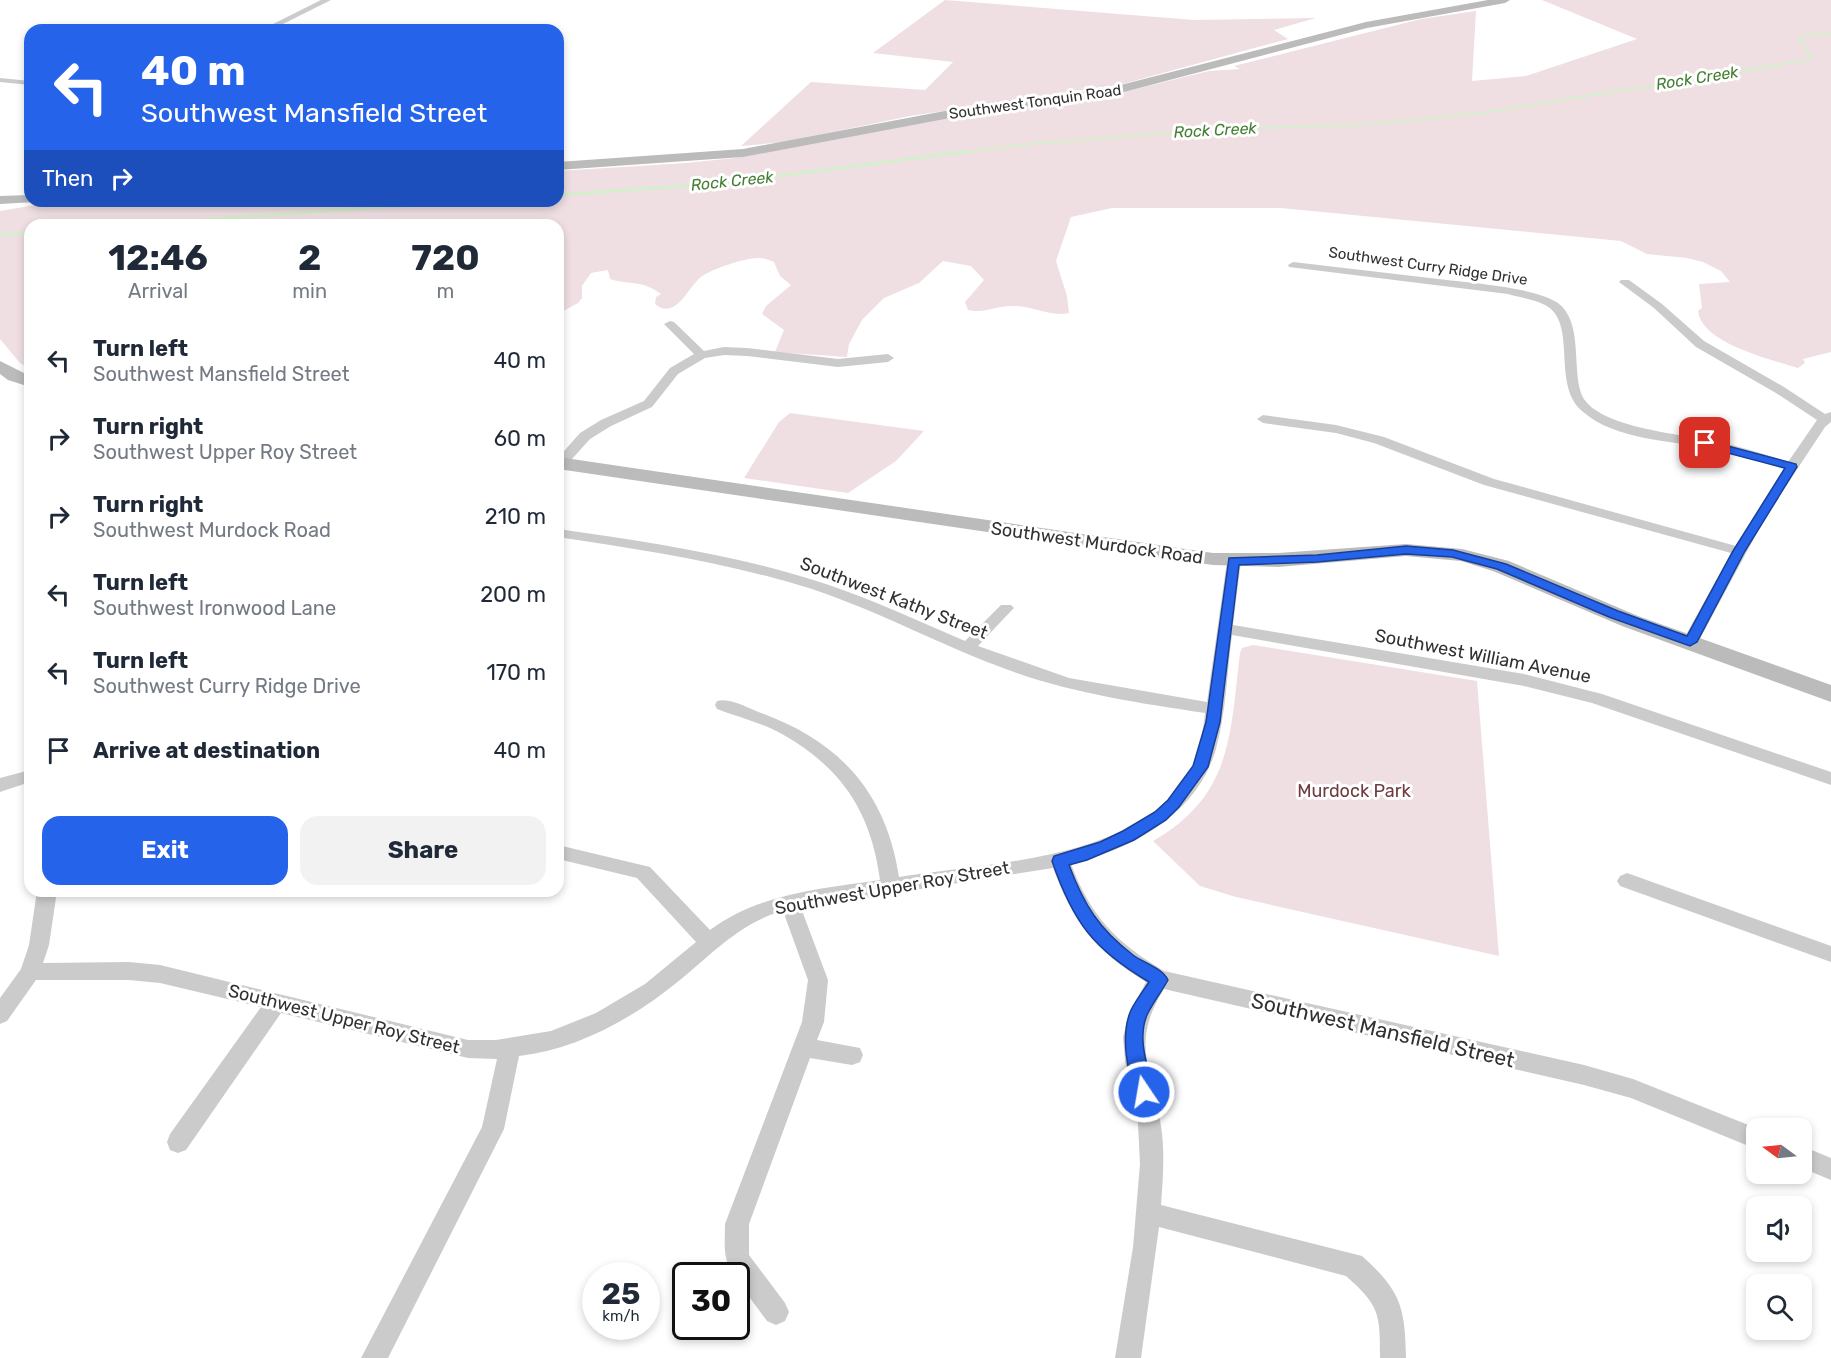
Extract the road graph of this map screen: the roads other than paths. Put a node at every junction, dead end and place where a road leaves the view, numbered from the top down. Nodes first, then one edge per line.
1 (327, 0) edge
2 (1505, 0) edge
3 (277, 24) edge
4 (0, 80) edge
5 (24, 82) edge
6 (564, 166) edge
7 (24, 199) edge
8 (0, 200) edge
9 (1293, 265) dead end
10 (1625, 282) dead end
11 (670, 324) dead end
12 (700, 355) junction
13 (888, 358) dead end
14 (0, 366) edge
15 (24, 380) edge
16 (1828, 418) edge
17 (1263, 419) dead end
18 (564, 459) edge
19 (564, 465) edge
20 (1792, 467) junction
21 (564, 534) edge
22 (1739, 551) junction
23 (1234, 561) junction
24 (1006, 608) dead end
25 (1224, 629) junction
26 (1690, 642) junction
27 (968, 647) junction
28 (1831, 694) edge
29 (723, 705) dead end
30 (1214, 709) junction
31 (24, 778) edge
32 (1831, 779) edge
33 (0, 785) edge
34 (564, 853) edge
35 (1060, 861) junction
36 (1627, 881) dead end
37 (890, 885) junction
38 (46, 897) edge
39 (790, 903) junction
40 (708, 941) junction
41 (1831, 954) edge
42 (30, 972) junction
43 (1159, 980) junction
44 (277, 1002) junction
45 (0, 1014) edge
46 (803, 1047) junction
47 (510, 1048) junction
48 (852, 1055) dead end
49 (1746, 1135) edge
50 (178, 1142) dead end
51 (1812, 1161) edge
52 (1831, 1169) edge
53 (1148, 1213) junction
54 (776, 1312) dead end
55 (375, 1358) edge
56 (1128, 1358) edge
57 (1393, 1358) edge

1 - 3 street
2 - 6 main road, Southwest Tonquin Road
4 - 5 street
7 - 8 main road
9 - 20 street, Southwest Curry Ridge Drive
10 - 16 street
11 - 12 street
12 - 13 street
12 - 18 street
14 - 15 main road
16 - 20 street
17 - 22 street
19 - 23 main road, Southwest Murdock Road
20 - 22 street
21 - 27 street, Southwest Kathy Street
22 - 26 street
23 - 25 street, Southwest Upper Roy Street
23 - 26 main road, Southwest Murdock Road
24 - 27 street
25 - 30 street, Southwest Upper Roy Street
25 - 32 street, Southwest William Avenue
26 - 28 main road, Southwest Murdock Road
27 - 30 street, Southwest Kathy Street
29 - 37 street
30 - 35 street, Southwest Upper Roy Street
31 - 33 street
34 - 40 street
35 - 37 street, Southwest Upper Roy Street
35 - 43 street, Southwest Mansfield Street
36 - 41 street
37 - 39 street, Southwest Upper Roy Street
38 - 42 street
39 - 40 street, Southwest Upper Roy Street
39 - 46 street
40 - 47 street, Southwest Upper Roy Street
42 - 44 street, Southwest Upper Roy Street
42 - 45 street
43 - 49 street, Southwest Mansfield Street
43 - 53 street
44 - 47 street, Southwest Upper Roy Street
44 - 50 street
46 - 48 street
46 - 54 street
47 - 55 street
51 - 52 street
53 - 56 street
53 - 57 street

